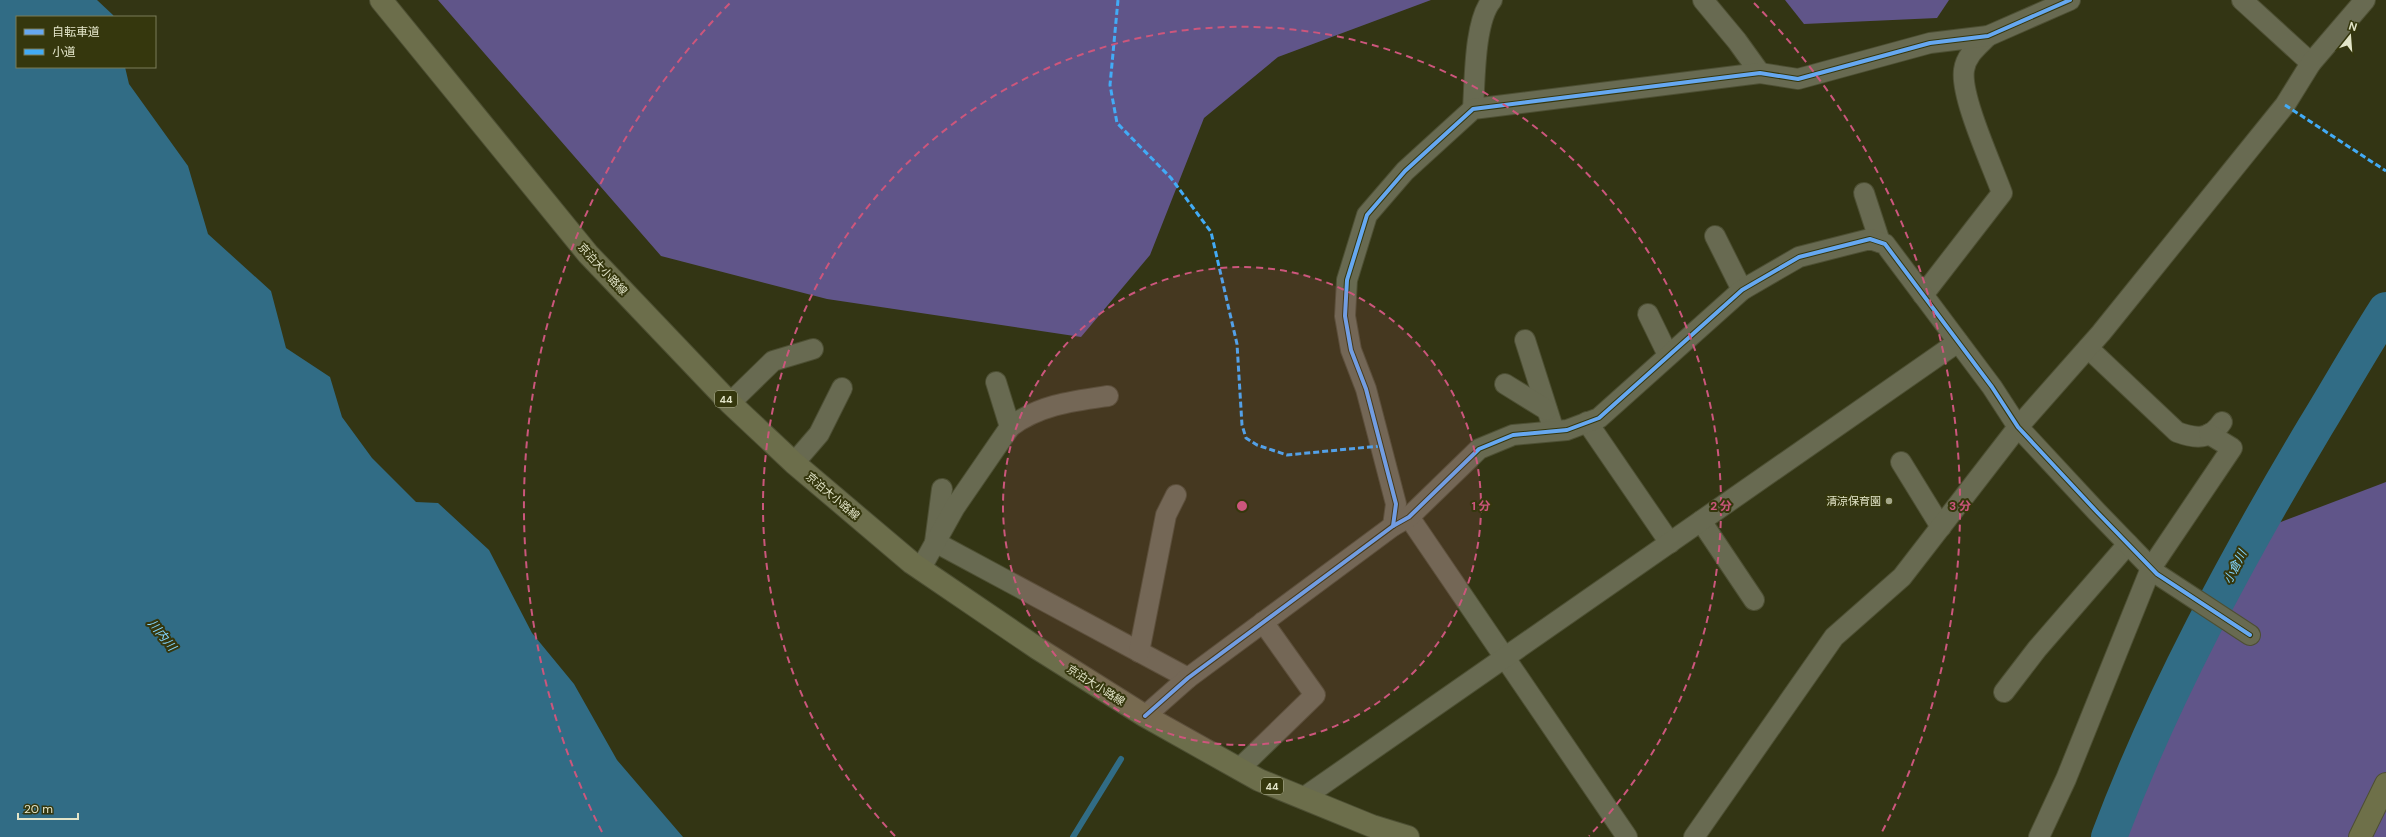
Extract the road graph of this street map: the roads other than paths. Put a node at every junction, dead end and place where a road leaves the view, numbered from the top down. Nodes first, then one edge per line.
1 (381, 0) edge
2 (1492, 0) edge
3 (1703, 0) edge
4 (2070, 0) edge
5 (2242, 0) edge
6 (2365, 0) edge
7 (1988, 36) junction
8 (2311, 63) junction
9 (1760, 73) junction
10 (1473, 109) junction
11 (1864, 193) dead end
12 (1715, 236) dead end
13 (1880, 242) junction
14 (1742, 290) junction
15 (1923, 295) junction
16 (1648, 314) dead end
17 (1524, 340) dead end
18 (1958, 342) junction
19 (2088, 348) junction
20 (813, 349) dead end
21 (1668, 355) junction
22 (996, 382) dead end
23 (1506, 384) dead end
24 (842, 388) dead end
25 (1108, 396) dead end
26 (730, 403) junction
27 (1547, 410) junction
28 (1587, 422) junction
29 (1010, 427) junction
30 (2018, 427) junction
31 (1554, 431) junction
32 (1901, 462) dead end
33 (794, 463) junction
34 (942, 488) dead end
35 (1176, 495) dead end
36 (1701, 521) junction
37 (1401, 522) junction
38 (1941, 527) junction
39 (935, 542) junction
40 (1670, 543) junction
41 (2128, 544) junction
42 (921, 568) junction
43 (2154, 571) junction
44 (1754, 600) dead end
45 (1263, 622) junction
46 (2250, 635) dead end
47 (1140, 652) junction
48 (1505, 658) junction
49 (1188, 678) junction
50 (2004, 692) dead end
51 (1145, 716) junction
52 (1239, 769) junction
53 (2386, 784) edge
54 (1303, 798) junction
55 (1408, 837) edge
56 (1627, 837) edge
57 (1694, 837) edge
58 (2039, 837) edge
59 (2360, 837) edge

1 - 26 main road, 京泊大小路線 / 44
2 - 10 street
3 - 9 street
4 - 7 street
5 - 8 street
6 - 8 street
7 - 9 street
7 - 15 street
8 - 19 street
9 - 10 street
10 - 37 street
11 - 13 street
12 - 14 street
13 - 14 street
13 - 15 street
14 - 21 street
15 - 18 street
16 - 21 street
17 - 27 street
18 - 30 street
18 - 36 street
19 - 30 street
19 - 43 street
20 - 26 street
21 - 28 street
22 - 29 street
23 - 27 street
24 - 33 street
25 - 29 street
26 - 33 main road, 京泊大小路線 / 44
27 - 31 street
28 - 31 street
28 - 40 street
29 - 39 street
30 - 38 street
30 - 41 street
31 - 37 street
32 - 38 street
33 - 42 main road, 京泊大小路線 / 44
34 - 39 street
35 - 47 street
36 - 40 street
36 - 44 street
37 - 45 street
37 - 48 street
38 - 57 street
39 - 42 street
39 - 47 street
40 - 48 street
41 - 43 street
41 - 50 street
42 - 51 main road, 京泊大小路線 / 44
43 - 46 street
43 - 58 street
45 - 49 street
45 - 52 street
47 - 49 street
48 - 54 street
48 - 56 street
49 - 51 street
51 - 52 main road, 京泊大小路線 / 44
52 - 54 main road, 京泊大小路線 / 44
53 - 59 highway
54 - 55 main road, 京泊大小路線 / 44

